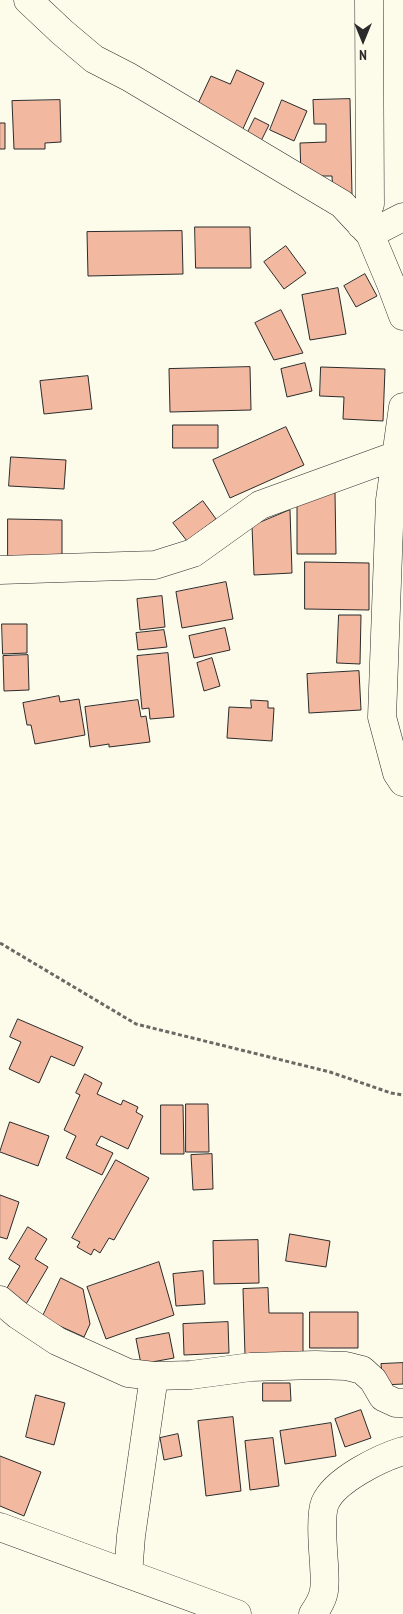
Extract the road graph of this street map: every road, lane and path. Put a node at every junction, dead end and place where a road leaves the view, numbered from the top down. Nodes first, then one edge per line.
1 (28, 0) edge
2 (369, 0) edge
3 (403, 217) edge
4 (366, 230) junction
5 (403, 316) edge
6 (403, 407) edge
7 (400, 454) edge
8 (0, 570) edge
9 (403, 782) edge
10 (0, 942) edge
11 (403, 1095) edge
12 (2, 1308) edge
13 (154, 1376) junction
14 (403, 1403) edge
15 (403, 1451) edge
16 (0, 1527) edge
17 (128, 1574) junction
18 (237, 1614) edge
19 (313, 1614) edge

1 - 4 street
2 - 4 street
3 - 4 street
4 - 5 street
6 - 7 street
7 - 8 street
7 - 9 street
10 - 11 path
12 - 13 street
13 - 14 street
13 - 17 street
15 - 19 street
16 - 17 street
17 - 18 street

